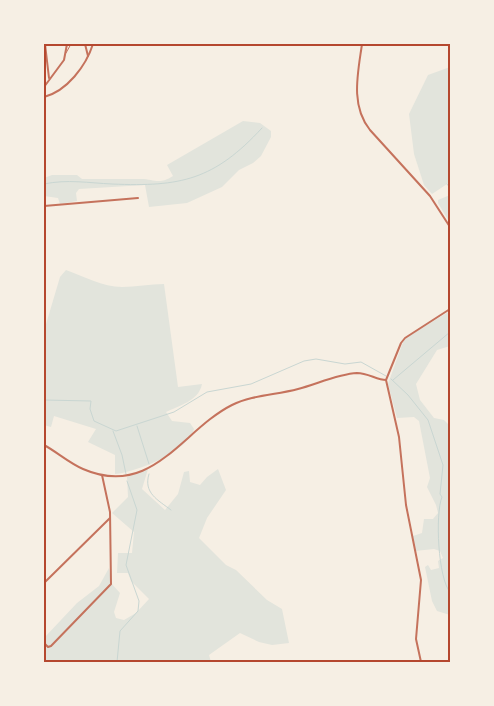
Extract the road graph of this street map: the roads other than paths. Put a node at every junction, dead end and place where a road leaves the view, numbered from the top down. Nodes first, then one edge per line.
1 (44, 44) edge
2 (67, 44) edge
3 (71, 44) edge
4 (84, 44) edge
5 (93, 44) edge
6 (362, 44) edge
7 (66, 53) junction
8 (88, 58) junction
9 (49, 78) junction
10 (44, 87) edge
11 (44, 97) edge
12 (138, 198) dead end
13 (44, 206) edge
14 (450, 227) edge
15 (450, 309) edge
16 (386, 380) junction
17 (44, 445) edge
18 (102, 475) junction
19 (110, 517) junction
20 (44, 583) edge
21 (44, 643) edge
22 (421, 662) edge

1 - 9 street
2 - 7 street
3 - 7 street
4 - 8 street
5 - 8 street
6 - 14 street
7 - 9 street
8 - 11 street
9 - 10 street
12 - 13 street
15 - 16 street
16 - 18 street
16 - 22 street
17 - 18 street
18 - 19 street
19 - 20 street
19 - 21 street

